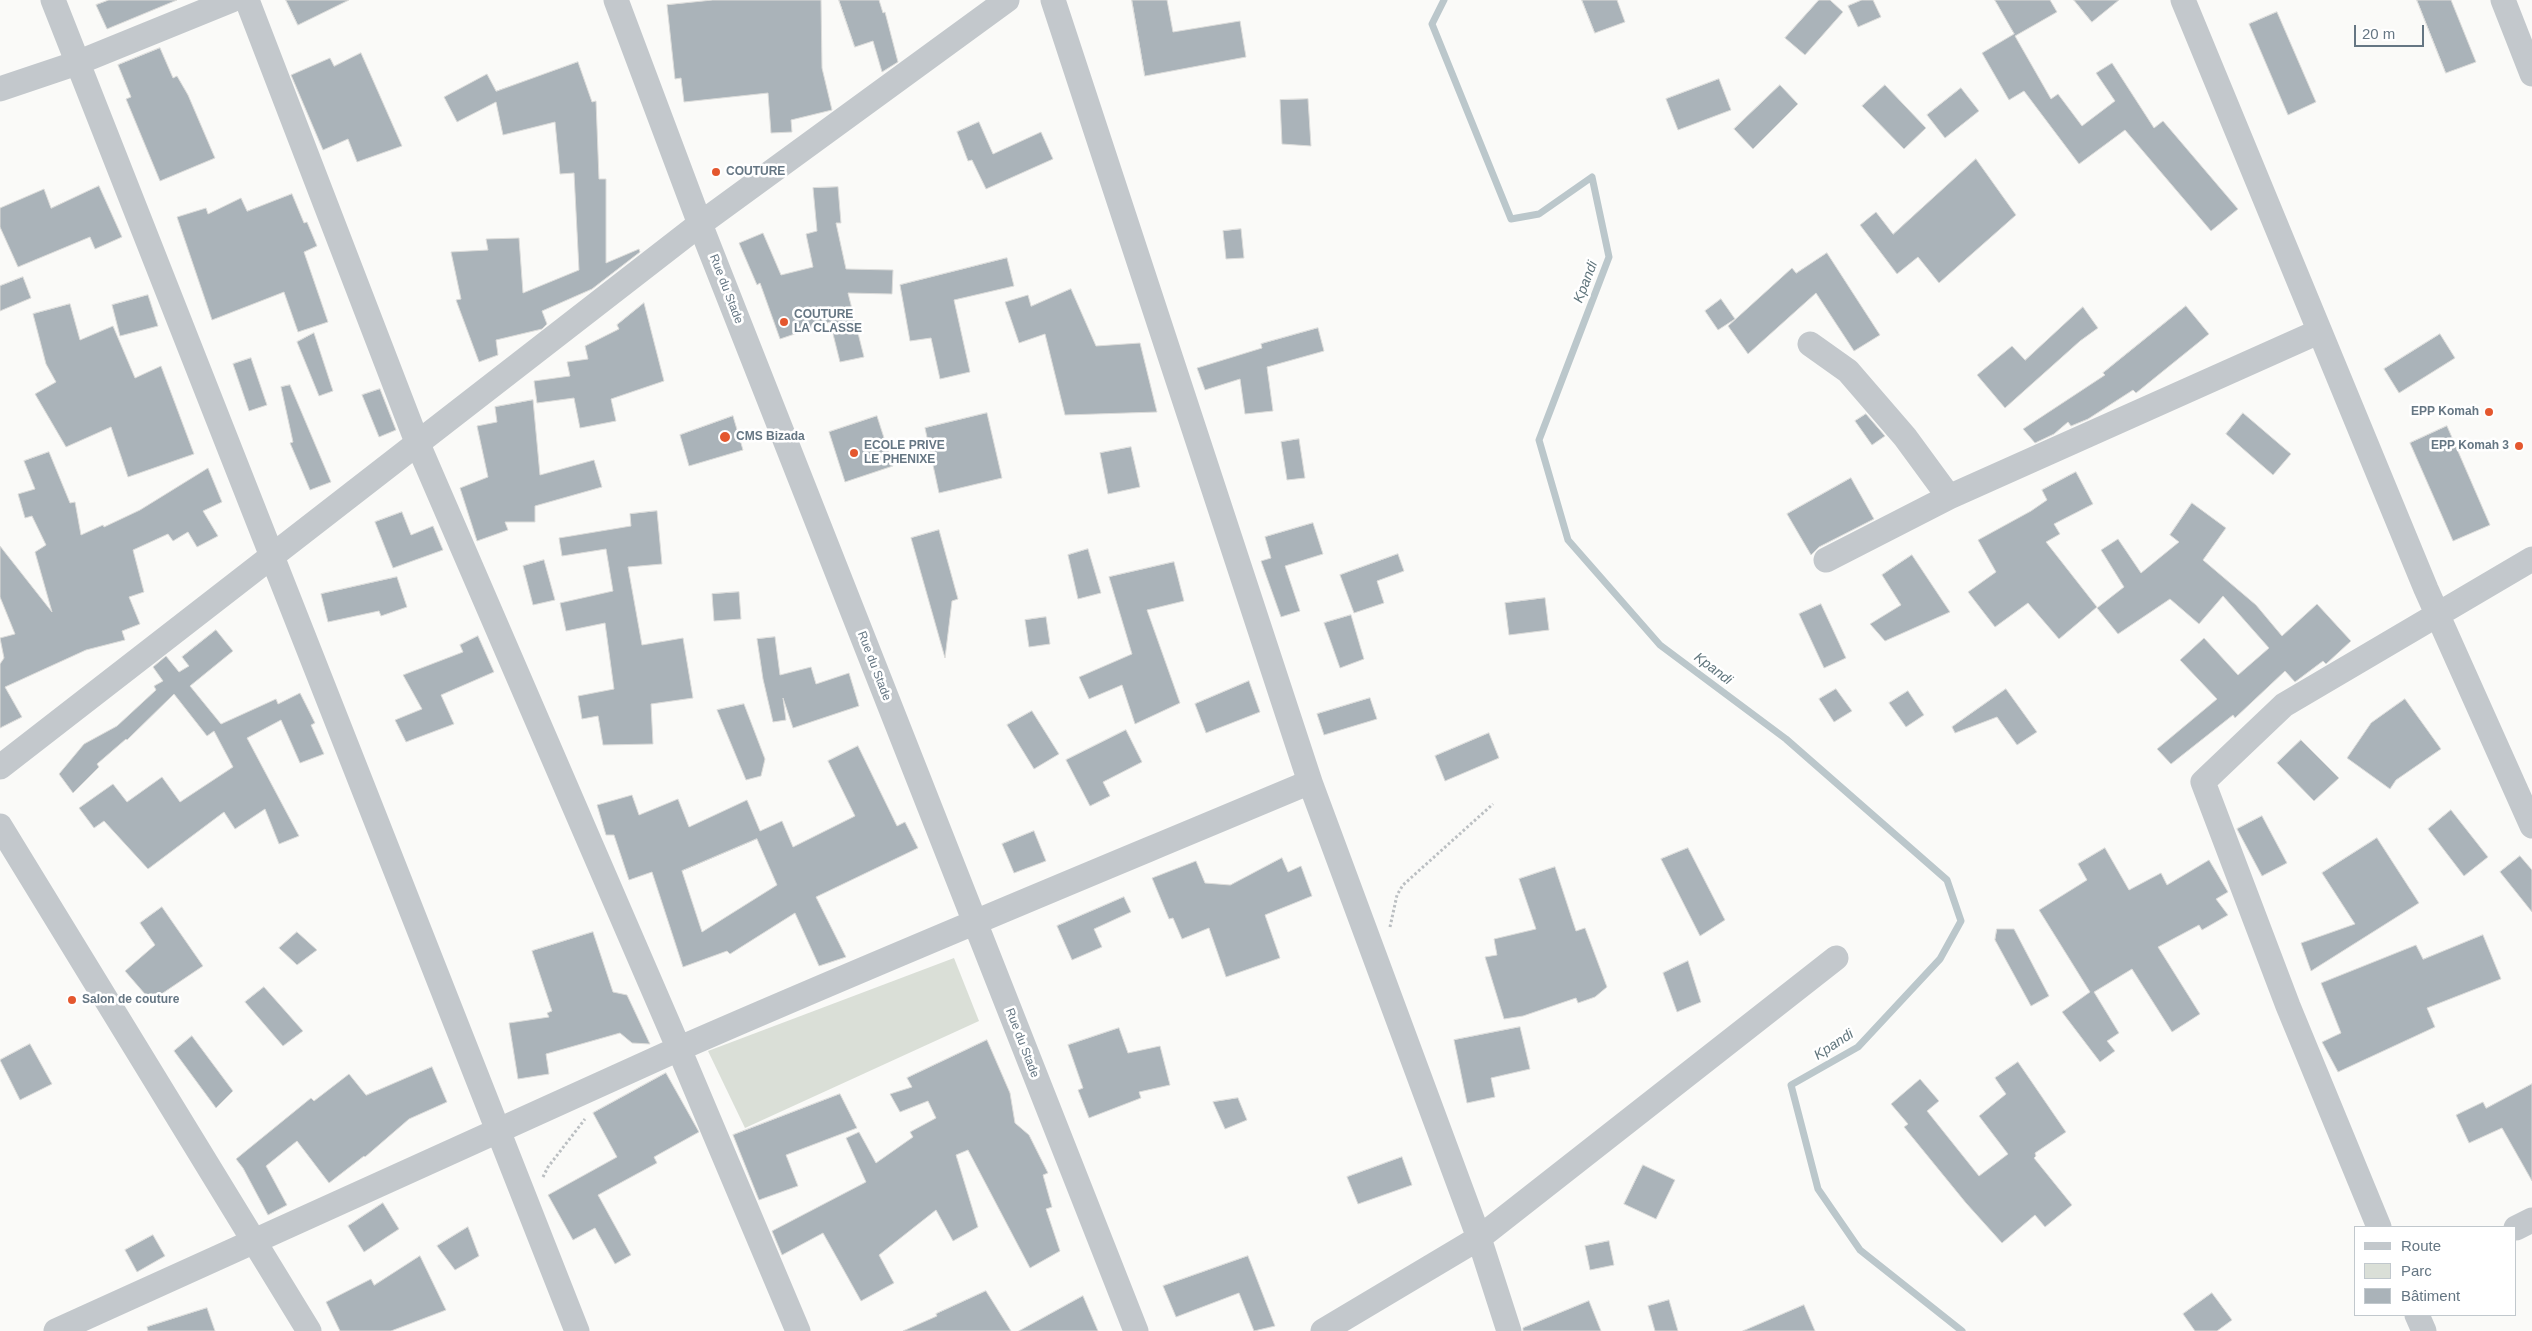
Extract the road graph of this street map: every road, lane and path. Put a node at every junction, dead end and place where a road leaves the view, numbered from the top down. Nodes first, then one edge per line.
1 (53, 0) edge
2 (232, 0) edge
3 (247, 0) edge
4 (616, 0) edge
5 (1007, 0) edge
6 (1053, 0) edge
7 (2183, 0) edge
8 (2502, 0) edge
9 (77, 63) junction
10 (2532, 74) edge
11 (0, 89) edge
12 (700, 224) junction
13 (2318, 332) junction
14 (1810, 344) dead end
15 (417, 442) junction
16 (1949, 497) junction
17 (271, 555) junction
18 (2532, 559) edge
19 (1826, 560) dead end
20 (2437, 615) junction
21 (0, 767) edge
22 (1310, 782) junction
23 (1493, 804) dead end
24 (0, 826) edge
25 (2532, 826) edge
26 (975, 922) junction
27 (1372, 951) junction
28 (1836, 958) dead end
29 (680, 1049) junction
30 (587, 1116) dead end
31 (498, 1130) junction
32 (541, 1182) dead end
33 (2532, 1220) edge
34 (2379, 1226) edge
35 (2517, 1228) edge
36 (1479, 1238) junction
37 (255, 1243) junction
38 (2416, 1316) edge
39 (56, 1331) edge
40 (309, 1331) edge
41 (577, 1331) edge
42 (798, 1331) edge
43 (1136, 1331) edge
44 (1323, 1331) edge
45 (1509, 1331) edge
46 (2424, 1331) edge

1 - 9 street
2 - 9 street
3 - 15 street
4 - 12 street, Rue du Stade
5 - 12 street
6 - 22 street
7 - 13 street
8 - 10 street
9 - 11 street
9 - 17 street
12 - 15 street
12 - 26 street, Rue du Stade
13 - 16 street
13 - 20 street
14 - 16 street
15 - 17 street
15 - 29 street
16 - 19 street
17 - 21 street
17 - 31 street
18 - 20 street
20 - 25 street
20 - 34 street
22 - 26 street
22 - 27 street
23 - 27 path
24 - 37 street
26 - 29 street
26 - 43 street, Rue du Stade
27 - 36 street
28 - 36 street
29 - 31 street
29 - 42 street
30 - 32 path
31 - 37 street
31 - 41 street
33 - 35 street
36 - 44 street
36 - 45 street
37 - 39 street
37 - 40 street
38 - 46 street

